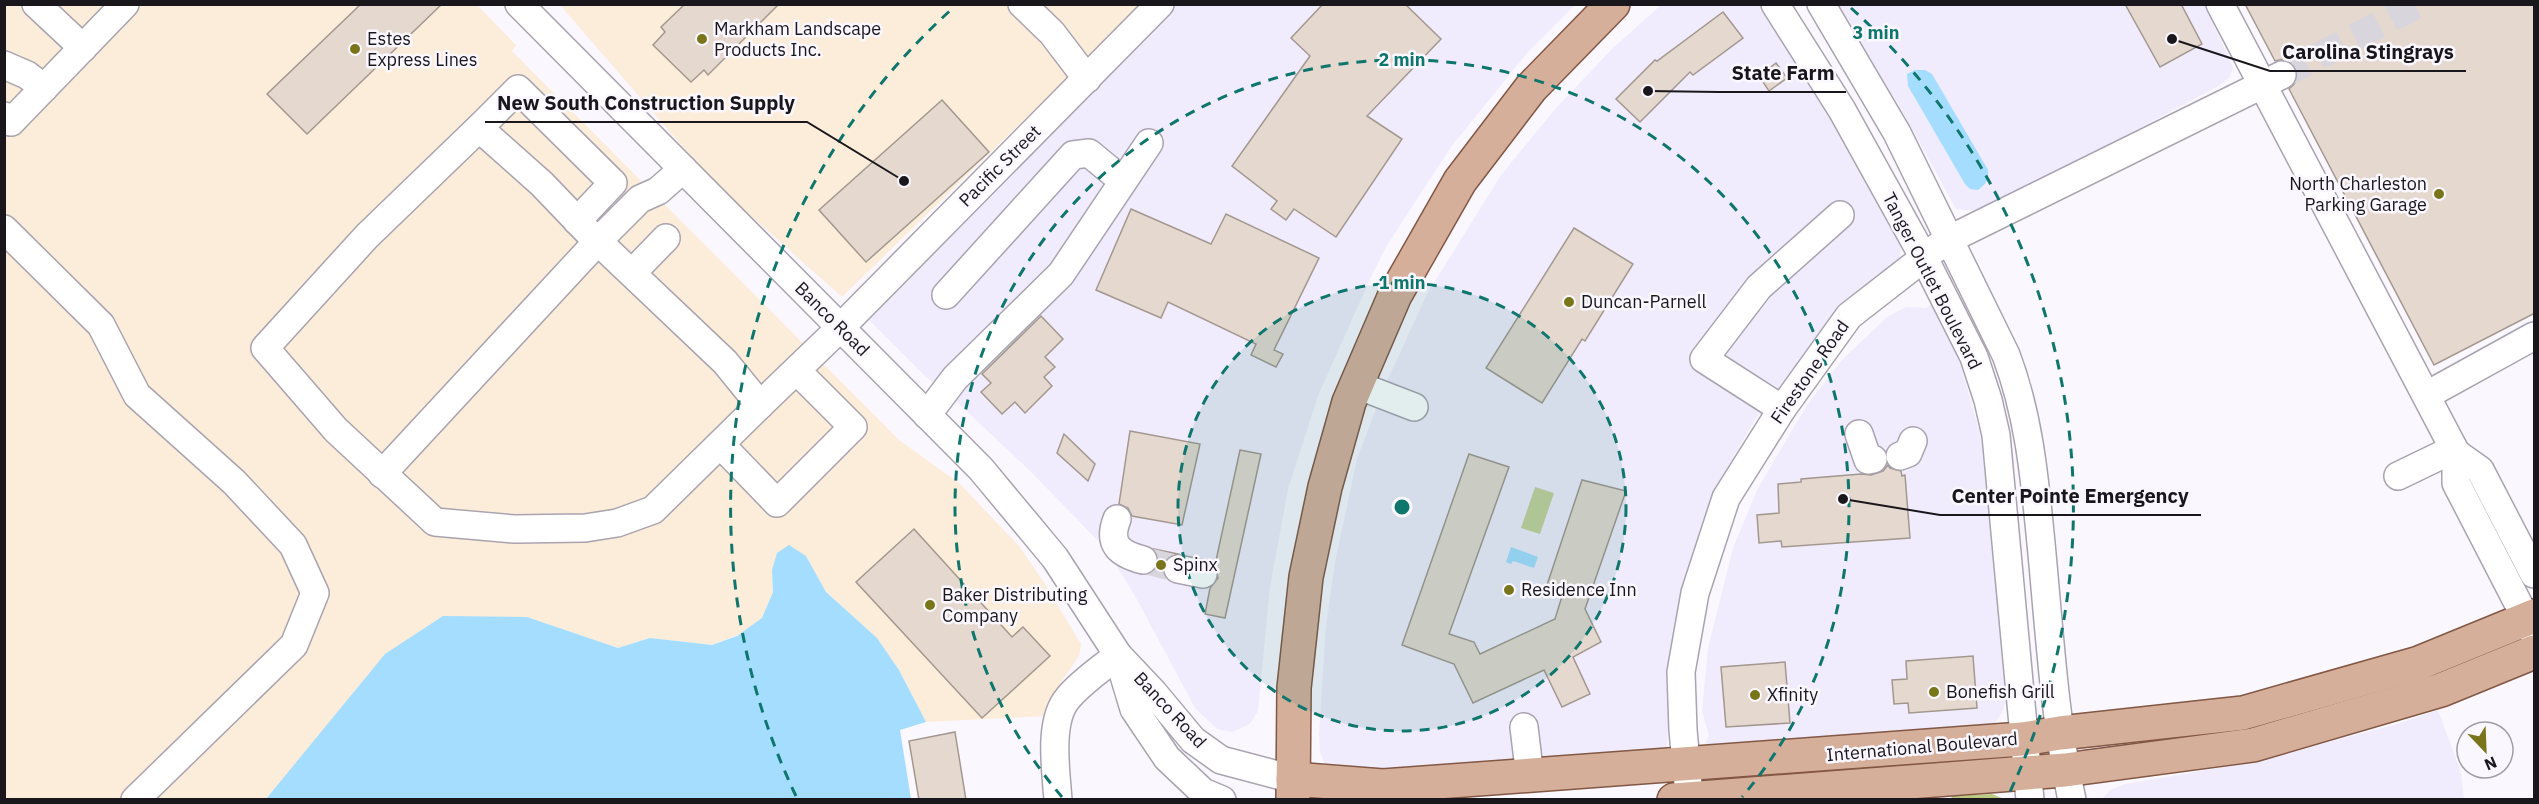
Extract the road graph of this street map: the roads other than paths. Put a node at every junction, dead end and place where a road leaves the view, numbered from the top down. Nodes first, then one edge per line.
1 (125, 4) edge
2 (519, 4) edge
3 (1022, 4) edge
4 (1160, 4) edge
5 (1613, 4) edge
6 (1775, 4) edge
7 (1821, 4) edge
8 (2220, 4) edge
9 (47, 8) edge
10 (83, 48) junction
11 (4, 65) edge
12 (1087, 79) junction
13 (2273, 80) junction
14 (44, 88) junction
15 (7, 122) edge
16 (478, 128) junction
17 (1149, 143) dead end
18 (683, 169) junction
19 (1123, 182) junction
20 (1840, 215) dead end
21 (577, 221) junction
22 (4, 229) edge
23 (666, 238) dead end
24 (1951, 239) junction
25 (603, 247) junction
26 (1923, 258) junction
27 (632, 273) junction
28 (946, 295) dead end
29 (840, 328) junction
30 (2535, 336) edge
31 (797, 371) junction
32 (1357, 385) junction
33 (2427, 394) junction
34 (760, 405) junction
35 (1414, 407) dead end
36 (1782, 409) junction
37 (927, 415) junction
38 (1859, 434) dead end
39 (721, 445) junction
40 (2455, 451) junction
41 (1873, 459) dead end
42 (382, 474) junction
43 (2398, 476) dead end
44 (1117, 519) dead end
45 (1143, 560) tunnel mouth
46 (2535, 574) edge
47 (2532, 623) edge
48 (2535, 652) edge
49 (1118, 655) junction
50 (1524, 727) dead end
51 (2060, 733) junction
52 (2022, 739) junction
53 (1686, 765) junction
54 (1530, 777) junction
55 (2069, 785) edge
56 (2028, 786) edge
57 (1293, 789) edge
58 (1934, 790) edge
59 (1684, 799) edge
60 (135, 800) edge
61 (1058, 800) edge
62 (1222, 800) edge

1 - 10 street
2 - 18 street, Banco Road
3 - 12 street
4 - 12 street, Pacific Street
5 - 32 main road
6 - 26 street, Tanger Outlet Boulevard
7 - 24 street, Tanger Outlet Boulevard
8 - 13 street
9 - 10 street
10 - 14 street
11 - 14 street
12 - 29 street, Pacific Street
13 - 24 street, Firestone Road
13 - 33 street
14 - 15 street
16 - 21 street
16 - 21 street
16 - 42 street, Pacific Street
17 - 19 street
18 - 25 street
18 - 29 street, Banco Road
19 - 28 street
19 - 37 street
20 - 36 street
21 - 25 street
22 - 60 street
23 - 27 street
24 - 26 street, Firestone Road
24 - 51 street, Tanger Outlet Boulevard
25 - 27 street
25 - 42 street
26 - 36 street, Firestone Road
26 - 52 street, Tanger Outlet Boulevard
27 - 34 street
29 - 31 street, Pacific Street
29 - 37 street, Banco Road
30 - 33 street
31 - 34 street, Pacific Street
31 - 39 street
32 - 35 street
32 - 57 main road
33 - 40 street
34 - 39 street, Pacific Street
36 - 53 street, Firestone Road
37 - 49 street, Banco Road
38 - 41 street
39 - 42 street, Pacific Street
40 - 43 street
40 - 46 street
40 - 47 street
44 - 45 street
47 - 51 main road, International Boulevard
48 - 55 main road, International Boulevard
49 - 57 street, Banco Road
49 - 61 street
49 - 62 street, Banco Road
50 - 54 street
51 - 52 main road, International Boulevard
51 - 55 street, Tanger Outlet Boulevard
52 - 53 main road, International Boulevard
52 - 56 street, Tanger Outlet Boulevard
53 - 54 main road, International Boulevard
53 - 59 street, Firestone Road
54 - 57 main road, International Boulevard
55 - 56 main road, International Boulevard
56 - 58 main road, International Boulevard
58 - 59 main road, International Boulevard

